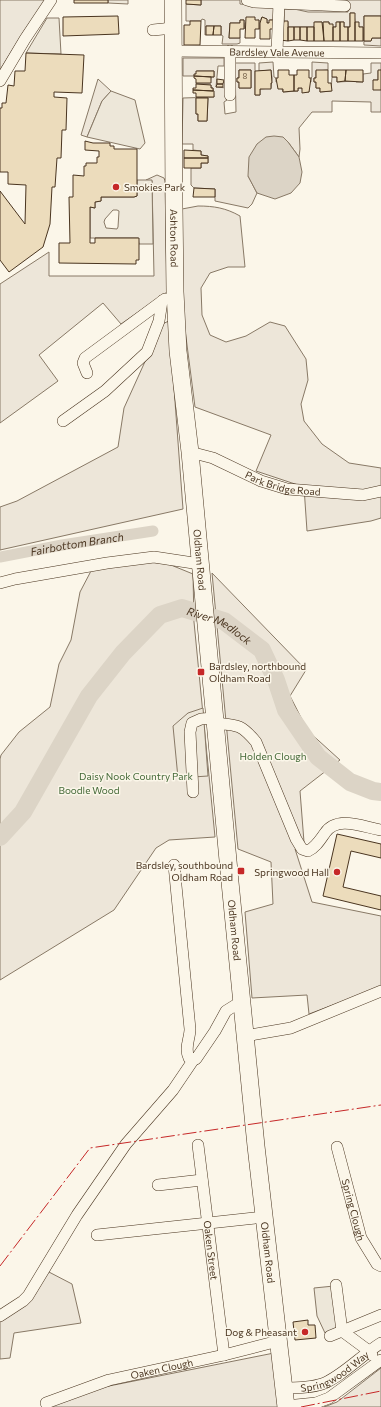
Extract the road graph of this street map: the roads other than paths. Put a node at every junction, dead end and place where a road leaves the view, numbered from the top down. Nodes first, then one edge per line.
1 (51, 0) edge
2 (173, 0) edge
3 (247, 0) edge
4 (278, 3) junction
5 (346, 6) dead end
6 (173, 28) junction
7 (153, 30) dead end
8 (173, 51) junction
9 (230, 51) junction
10 (277, 52) junction
11 (381, 53) edge
12 (0, 81) edge
13 (230, 95) dead end
14 (169, 296) junction
15 (86, 373) dead end
16 (63, 421) dead end
17 (190, 452) junction
18 (381, 492) edge
19 (201, 571) junction
20 (0, 582) edge
21 (215, 721) junction
22 (193, 792) dead end
23 (381, 830) edge
24 (174, 865) dead end
25 (381, 991) edge
26 (242, 1002) junction
27 (245, 1036) junction
28 (194, 1059) junction
29 (198, 1145) dead end
30 (337, 1147) dead end
31 (202, 1180) junction
32 (158, 1185) dead end
33 (264, 1217) junction
34 (207, 1224) junction
35 (96, 1235) dead end
36 (381, 1266) edge
37 (336, 1285) dead end
38 (381, 1315) edge
39 (0, 1316) edge
40 (342, 1332) junction
41 (330, 1336) dead end
42 (278, 1340) junction
43 (381, 1343) edge
44 (369, 1350) junction
45 (224, 1355) junction
46 (379, 1361) edge
47 (284, 1388) junction
48 (46, 1403) dead end
49 (286, 1406) edge

1 - 12 street
2 - 6 highway, Ashton Road
3 - 4 street
4 - 5 street
4 - 10 street
6 - 7 street
6 - 8 highway, Ashton Road
8 - 9 street, Bardsley Vale Avenue
8 - 14 highway, Ashton Road
9 - 10 street, Bardsley Vale Avenue
9 - 13 street
10 - 11 street, Bardsley Vale Avenue
14 - 15 street
14 - 16 street
14 - 17 highway, Ashton Road
17 - 18 street, Park Bridge Road
17 - 19 highway, Oldham Road
19 - 20 street
19 - 21 highway, Oldham Road
21 - 22 street
21 - 23 street
21 - 26 highway, Oldham Road
24 - 28 street
25 - 27 street
26 - 27 highway, Oldham Road
26 - 28 street
27 - 33 highway, Oldham Road
28 - 39 street
29 - 31 street, Oaken Street
30 - 36 street, Spring Clough
31 - 32 street
31 - 34 street, Oaken Street
33 - 34 street
33 - 42 highway, Oldham Road
34 - 35 street
34 - 45 street, Oaken Street
37 - 40 street
38 - 40 street
40 - 41 street
40 - 44 street
42 - 45 street, Oaken Clough
42 - 47 highway, Oldham Road
43 - 44 street, Springwood Way
44 - 46 street
44 - 47 street, Springwood Way
45 - 48 street, Oaken Clough
46 - 49 street, Springwood Way
47 - 49 highway, Oldham Road

